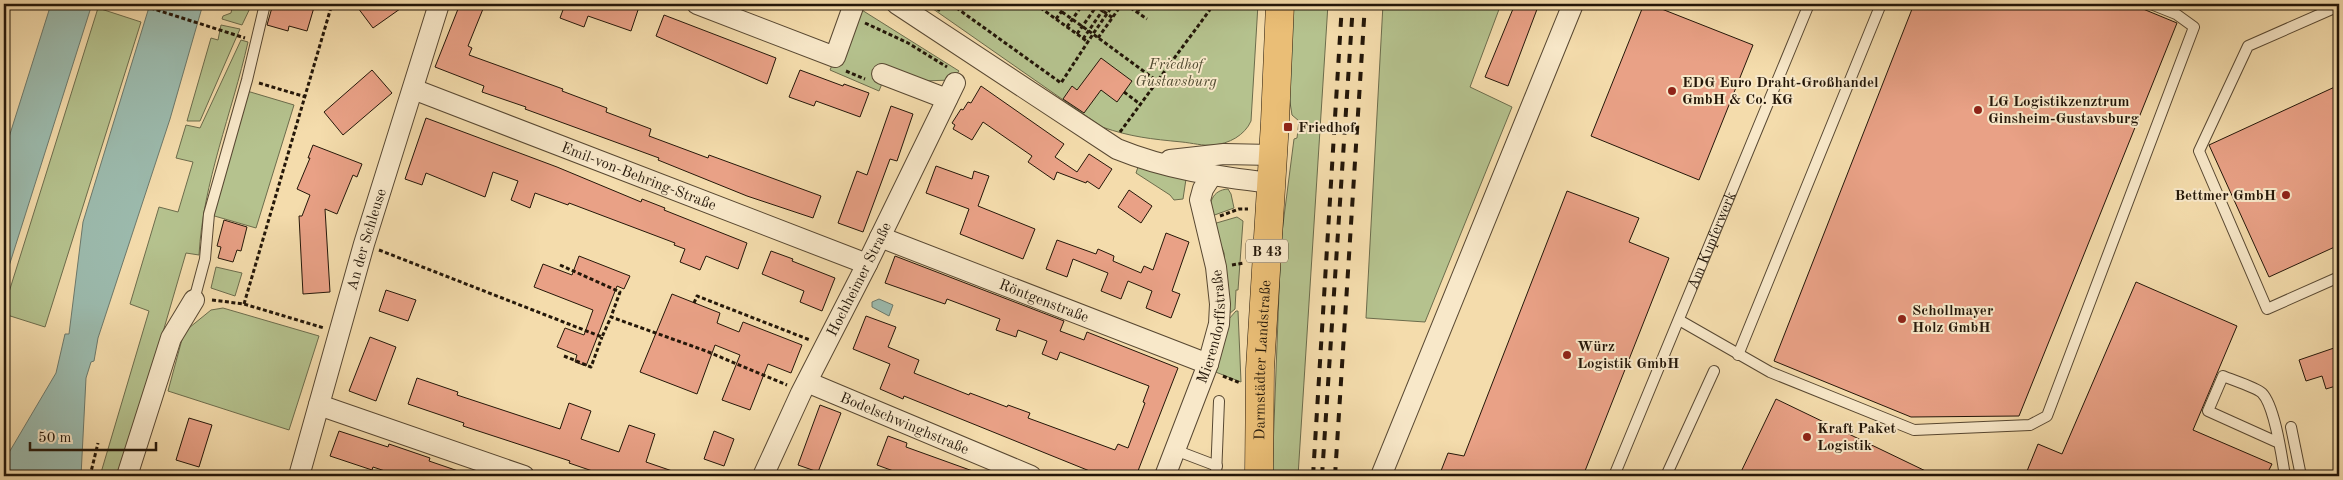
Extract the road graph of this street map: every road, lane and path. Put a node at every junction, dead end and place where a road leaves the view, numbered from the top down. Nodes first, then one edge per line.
1 (138, 4) edge
2 (264, 4) edge
3 (332, 4) edge
4 (439, 4) edge
5 (697, 4) edge
6 (897, 4) edge
7 (951, 4) edge
8 (1035, 4) edge
9 (1067, 4) edge
10 (1083, 4) edge
11 (1106, 4) edge
12 (1124, 4) edge
13 (1143, 4) edge
14 (1206, 4) edge
15 (1280, 4) edge
16 (1573, 4) edge
17 (1809, 4) edge
18 (1881, 4) edge
19 (2151, 4) edge
20 (1096, 5) edge
21 (1211, 5) edge
22 (2339, 6) edge
23 (1112, 7) junction
24 (852, 10) edge
25 (1102, 10) junction
26 (1062, 12) junction
27 (1116, 12) junction
28 (1138, 12) junction
29 (1107, 14) junction
30 (1113, 18) junction
31 (1056, 19) junction
32 (1072, 19) junction
33 (1147, 19) dead end
34 (1082, 26) junction
35 (1067, 27) junction
36 (1088, 31) junction
37 (1077, 34) junction
38 (1093, 34) junction
39 (1098, 38) junction
40 (250, 39) dead end
41 (1083, 39) junction
42 (1088, 42) junction
43 (835, 57) junction
44 (882, 74) joint
45 (247, 80) junction
46 (1157, 81) junction
47 (952, 84) junction
48 (412, 89) junction
49 (1124, 92) dead end
50 (306, 97) junction
51 (1140, 104) junction
52 (1110, 144) junction
53 (1273, 156) junction
54 (1156, 161) junction
55 (1212, 175) junction
56 (1271, 182) junction
57 (880, 237) junction
58 (364, 244) junction
59 (867, 264) junction
60 (560, 265) dead end
61 (2339, 277) edge
62 (194, 300) junction
63 (694, 303) dead end
64 (244, 304) junction
65 (611, 317) junction
66 (1679, 320) junction
67 (339, 330) junction
68 (602, 337) junction
69 (824, 346) junction
70 (1738, 354) junction
71 (564, 356) dead end
72 (1207, 367) junction
73 (1714, 371) dead end
74 (1246, 385) dead end
75 (804, 387) junction
76 (1220, 401) dead end
77 (319, 405) junction
78 (2291, 427) dead end
79 (98, 443) dead end
80 (2279, 443) junction
81 (1175, 450) junction
82 (1216, 471) edge
83 (90, 476) edge
84 (127, 476) edge
85 (299, 476) edge
86 (524, 476) edge
87 (763, 476) edge
88 (1031, 476) edge
89 (1166, 476) edge
90 (1259, 476) edge
91 (1382, 476) edge
92 (1614, 476) edge
93 (1666, 476) edge
94 (2285, 476) edge
95 (2301, 476) edge

1 - 40 path
2 - 45 lane
3 - 50 path
4 - 48 street, An der Schleuse
5 - 43 street
6 - 52 street
7 - 42 path
8 - 31 path
9 - 26 path
10 - 32 path
11 - 23 path
11 - 25 path
12 - 27 path
12 - 28 path
13 - 28 path
14 - 21 path
15 - 53 main road, B 43
16 - 91 street
17 - 66 lane, Am Kupferwerk
18 - 70 lane
19 - 70 lane
20 - 25 path
20 - 34 path
21 - 46 path
22 - 61 lane
23 - 27 path
23 - 29 path
24 - 43 street
24 - 47 path
25 - 29 path
25 - 36 path
26 - 31 path
26 - 32 path
27 - 30 path
28 - 33 path
29 - 30 path
29 - 38 path
30 - 39 path
31 - 35 path
32 - 34 path
32 - 35 path
34 - 36 path
34 - 37 path
35 - 37 path
36 - 38 path
36 - 41 path
37 - 41 path
38 - 39 path
38 - 42 path
39 - 46 path
41 - 42 path
43 - 44 path
44 - 47 street
45 - 50 path
45 - 62 lane
46 - 51 path
47 - 57 street, Hochheimer Straße
48 - 58 street, An der Schleuse
48 - 59 street, Emil-von-Behring-Straße
49 - 51 path
50 - 64 path
51 - 52 path
52 - 54 street
53 - 54 street
53 - 56 main road, B 43
54 - 55 street
55 - 56 street
55 - 72 street, Mierendorffstraße
56 - 90 main road, Darmstädter Landstraße / B 43
57 - 59 street, Hochheimer Straße
57 - 72 street, Röntgenstraße
58 - 67 street, An der Schleuse
58 - 68 path
59 - 69 street, Hochheimer Straße
60 - 65 path
62 - 64 path
62 - 84 street
63 - 69 path
64 - 67 path
65 - 68 path
65 - 75 path
66 - 70 lane
66 - 92 lane, Am Kupferwerk
67 - 77 street, An der Schleuse
68 - 71 path
69 - 75 street, Hochheimer Straße
72 - 74 path
72 - 81 street, Mierendorffstraße
73 - 93 lane
75 - 87 street, Hochheimer Straße
75 - 88 street, Bodelschwinghstraße
76 - 82 lane
77 - 85 street, An der Schleuse
77 - 86 street
78 - 95 lane
79 - 83 path
80 - 80 lane
80 - 94 lane
81 - 82 lane
81 - 89 street, Mierendorffstraße

